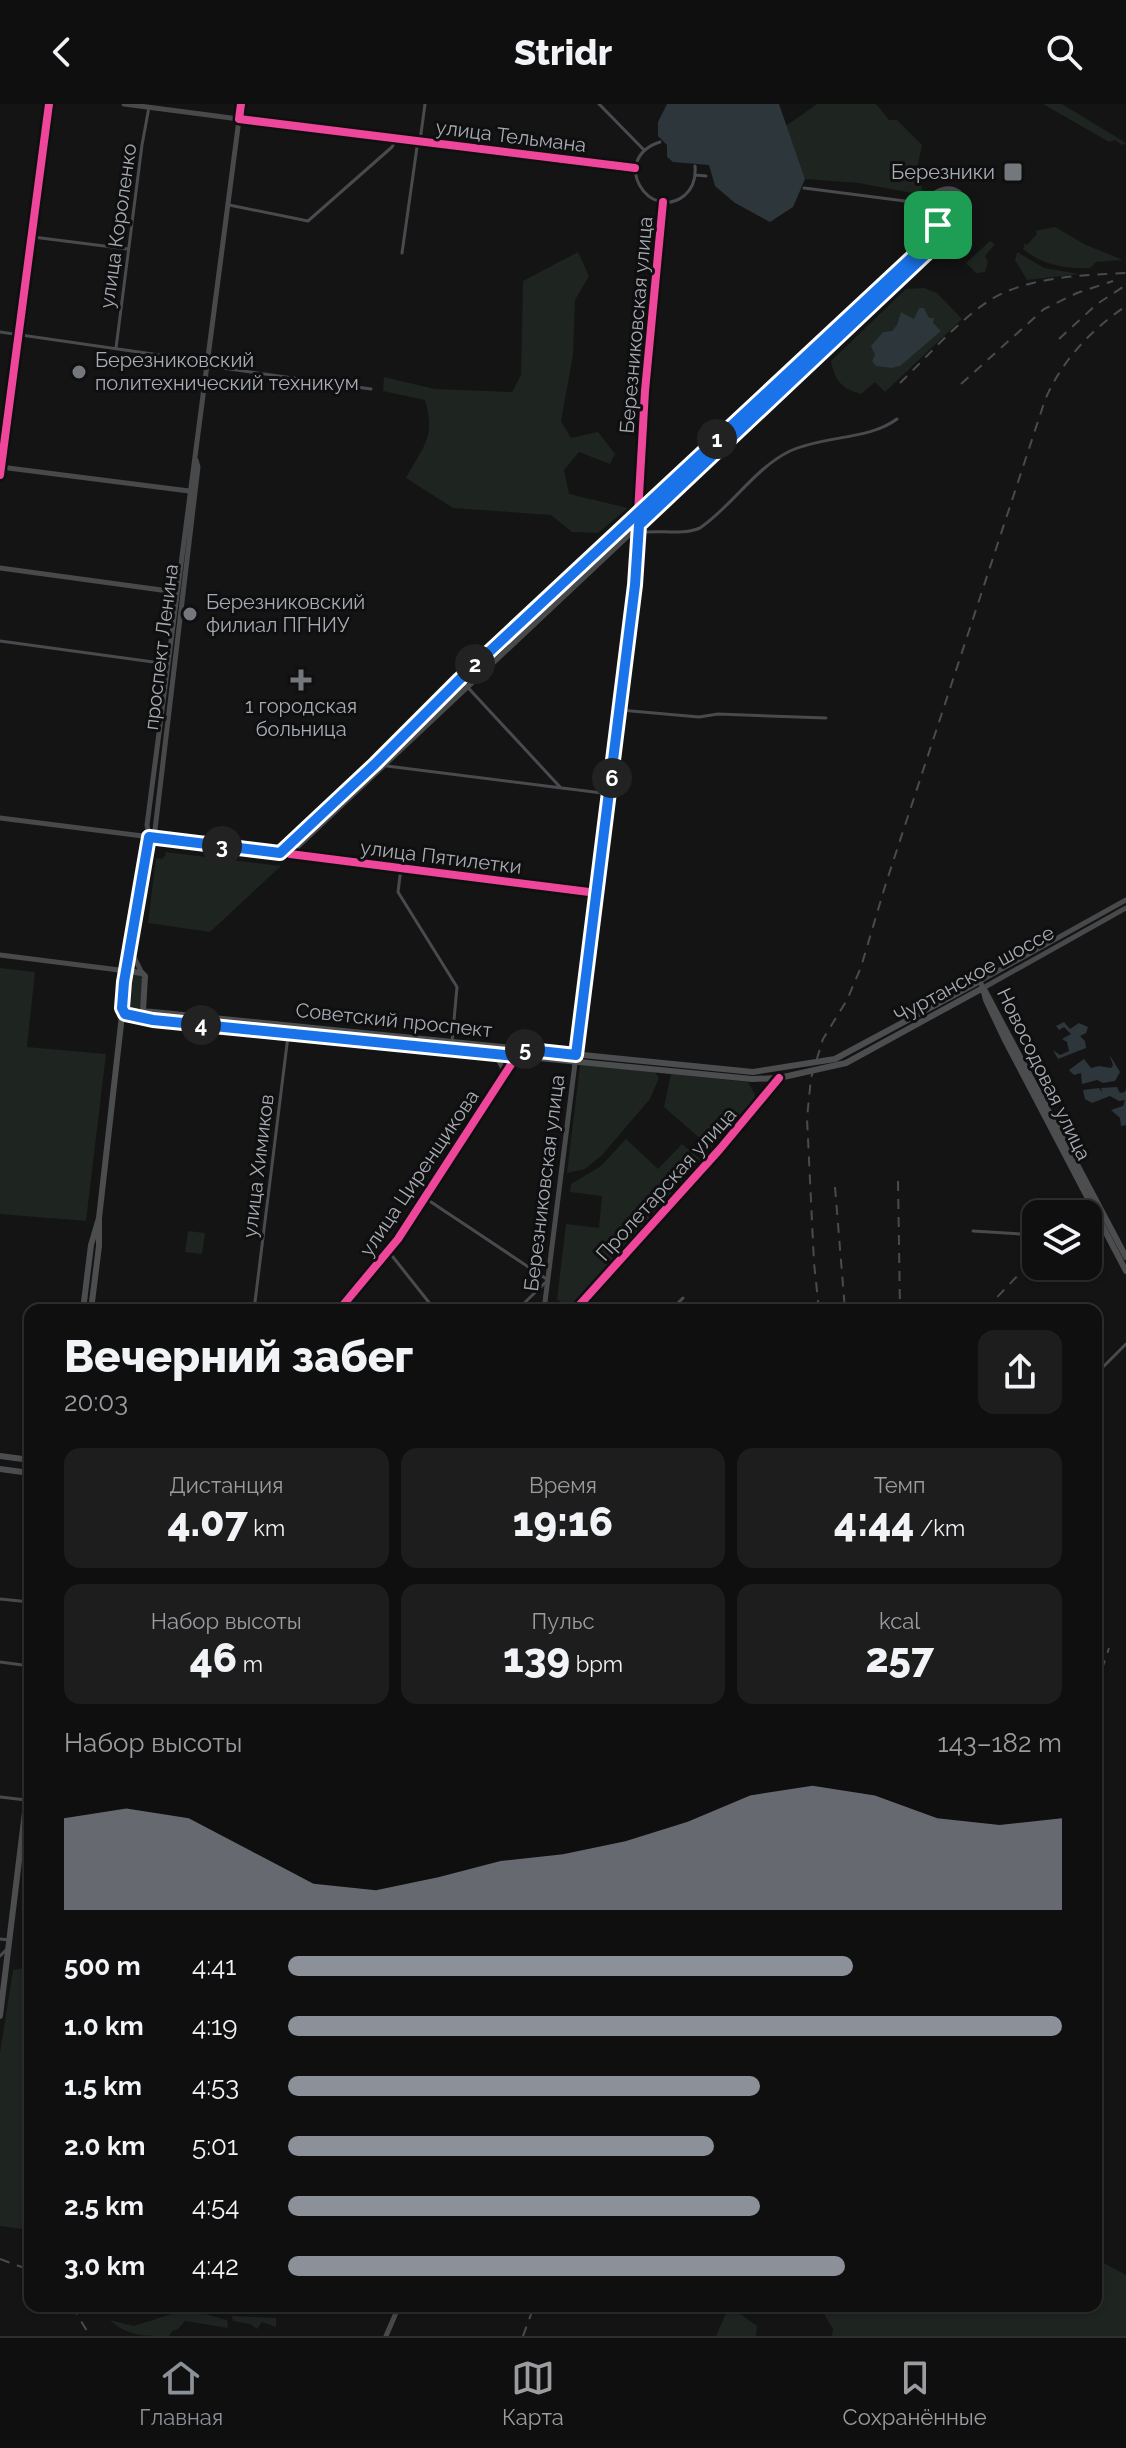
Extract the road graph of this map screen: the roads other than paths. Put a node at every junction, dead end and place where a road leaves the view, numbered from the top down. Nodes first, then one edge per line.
1 (49, 104) edge
2 (124, 104) edge
3 (241, 104) edge
4 (425, 104) edge
5 (599, 104) edge
6 (149, 107) junction
7 (180, 108) edge
8 (239, 119) junction
9 (397, 138) junction
10 (419, 140) junction
11 (660, 142) dead end
12 (644, 150) junction
13 (695, 166) dead end
14 (635, 168) junction
15 (696, 175) junction
16 (706, 176) dead end
17 (804, 188) dead end
18 (663, 202) junction
19 (928, 204) junction
20 (229, 205) junction
21 (929, 215) junction
22 (955, 227) junction
23 (33, 237) junction
24 (128, 249) junction
25 (402, 253) dead end
26 (0, 332) edge
27 (20, 335) junction
28 (116, 348) junction
29 (208, 364) junction
30 (371, 389) dead end
31 (897, 419) dead end
32 (0, 467) edge
33 (0, 475) edge
34 (192, 491) junction
35 (638, 513) junction
36 (639, 529) junction
37 (0, 568) edge
38 (176, 592) junction
39 (0, 641) edge
40 (168, 664) junction
41 (460, 679) junction
42 (466, 686) junction
43 (620, 710) junction
44 (826, 718) dead end
45 (384, 765) junction
46 (561, 788) junction
47 (610, 794) junction
48 (332, 803) junction
49 (339, 809) junction
50 (0, 818) edge
51 (149, 837) junction
52 (280, 853) junction
53 (290, 854) junction
54 (401, 868) junction
55 (597, 893) junction
56 (1126, 900) edge
57 (1126, 908) edge
58 (132, 946) junction
59 (0, 955) edge
60 (127, 971) junction
61 (142, 973) junction
62 (981, 984) junction
63 (122, 1008) junction
64 (143, 1011) junction
65 (133, 1017) junction
66 (122, 1026) junction
67 (289, 1030) junction
68 (452, 1042) junction
69 (521, 1049) junction
70 (488, 1054) junction
71 (516, 1056) junction
72 (576, 1058) junction
73 (837, 1066) joint
74 (785, 1069) junction
75 (505, 1073) junction
76 (779, 1078) junction
77 (425, 1198) junction
78 (1088, 1200) edge
79 (99, 1218) junction
80 (1102, 1226) edge
81 (973, 1231) dead end
82 (1022, 1234) edge
83 (389, 1252) junction
84 (1126, 1257) edge
85 (1126, 1271) edge
86 (548, 1280) junction
87 (683, 1298) dead end
88 (84, 1304) edge
89 (92, 1304) edge
90 (255, 1304) edge
91 (344, 1304) edge
92 (430, 1304) edge
93 (523, 1304) edge
94 (545, 1304) edge
95 (580, 1304) edge
96 (677, 1304) edge
97 (1126, 1344) edge
98 (1102, 1368) edge
99 (0, 1456) edge
100 (24, 1459) edge
101 (0, 1469) edge
102 (24, 1472) edge
103 (0, 1599) edge
104 (24, 1601) edge
105 (0, 1662) edge
106 (24, 1665) edge
107 (0, 1797) edge
108 (24, 1800) edge
109 (24, 1817) edge
110 (0, 1939) edge
111 (9, 1943) junction
112 (0, 1956) edge
113 (0, 2016) edge
114 (396, 2312) edge
115 (386, 2336) edge

1 - 23 street
2 - 6 main road, улица Тельмана
3 - 8 main road, проспект Ленина
4 - 10 street
5 - 12 street
6 - 7 main road, улица Тельмана
6 - 24 street, улица Короленко
7 - 8 main road, улица Тельмана
8 - 9 street, улица Тельмана
8 - 20 main road, проспект Ленина
9 - 10 street, улица Тельмана
9 - 20 street
10 - 14 street, улица Тельмана
10 - 25 street
11 - 12 street
12 - 14 street
13 - 15 street
14 - 18 street
15 - 16 street
15 - 18 street
17 - 19 street
18 - 35 street, Березниковская улица
19 - 21 main road
19 - 22 main road
20 - 29 main road, проспект Ленина
21 - 22 main road
21 - 35 main road
22 - 36 main road
23 - 24 street
23 - 27 street
24 - 28 street, улица Короленко
26 - 27 street
27 - 28 street
27 - 32 street
28 - 29 street
29 - 30 street
29 - 34 main road, проспект Ленина
31 - 36 street
32 - 33 street
32 - 34 main road
34 - 38 main road, проспект Ленина
34 - 51 main road, проспект Ленина
35 - 36 main road, Березниковская улица
35 - 41 main road
36 - 42 main road
36 - 43 main road, Березниковская улица
37 - 38 main road
38 - 40 main road, проспект Ленина
39 - 40 street
40 - 51 main road, проспект Ленина
41 - 42 street
41 - 48 main road
42 - 45 main road
42 - 46 street
43 - 44 street
43 - 47 main road, Березниковская улица
45 - 46 street
45 - 49 main road
46 - 47 street
47 - 55 main road, Березниковская улица
48 - 49 main road
48 - 52 main road
49 - 53 main road
50 - 51 main road, улица Пятилетки
51 - 52 main road, улица Пятилетки
51 - 58 main road, проспект Ленина
52 - 53 main road, улица Пятилетки
53 - 54 main road, улица Пятилетки
54 - 55 main road, улица Пятилетки
54 - 68 street
55 - 72 main road, Березниковская улица
56 - 62 main road, Чуртанское шоссе
57 - 62 main road, Чуртанское шоссе
58 - 60 main road, проспект Ленина
58 - 61 main road, проспект Ленина
59 - 60 main road
60 - 61 main road
60 - 63 main road, проспект Ленина
61 - 64 main road, проспект Ленина
62 - 73 main road, Чуртанское шоссе
62 - 74 main road, Чуртанское шоссе
62 - 78 main road, Новосодовая улица
62 - 84 main road, Новосодовая улица
63 - 65 main road
63 - 66 main road, проспект Ленина
64 - 65 main road
64 - 67 main road, Советский проспект
65 - 66 main road
65 - 67 main road, Советский проспект
66 - 79 main road, проспект Ленина
67 - 68 main road, Советский проспект
67 - 70 main road, Советский проспект
67 - 90 street, улица Химиков
68 - 69 main road, Советский проспект
69 - 71 main road, улица Циренщикова
69 - 72 main road, Советский проспект
70 - 71 main road, Советский проспект
70 - 75 main road
71 - 72 main road, Советский проспект
71 - 75 main road, улица Циренщикова
72 - 74 main road, Советский проспект
72 - 76 main road, Советский проспект
72 - 86 main road, Березниковская улица
73 - 76 main road, Советский проспект
74 - 76 main road
75 - 77 main road, улица Циренщикова
76 - 95 street, Пролетарская улица
77 - 83 main road, улица Циренщикова
77 - 86 street
79 - 88 main road, проспект Ленина
79 - 89 main road, проспект Ленина
80 - 85 main road, Новосодовая улица
81 - 82 street
83 - 91 main road, улица Циренщикова
83 - 92 street
86 - 93 street
86 - 94 main road, Березниковская улица
87 - 96 street
97 - 98 street
99 - 100 main road
101 - 102 main road
103 - 104 street
105 - 106 street
107 - 108 street
109 - 111 main road
110 - 111 street
111 - 112 street
111 - 113 main road
114 - 115 main road

